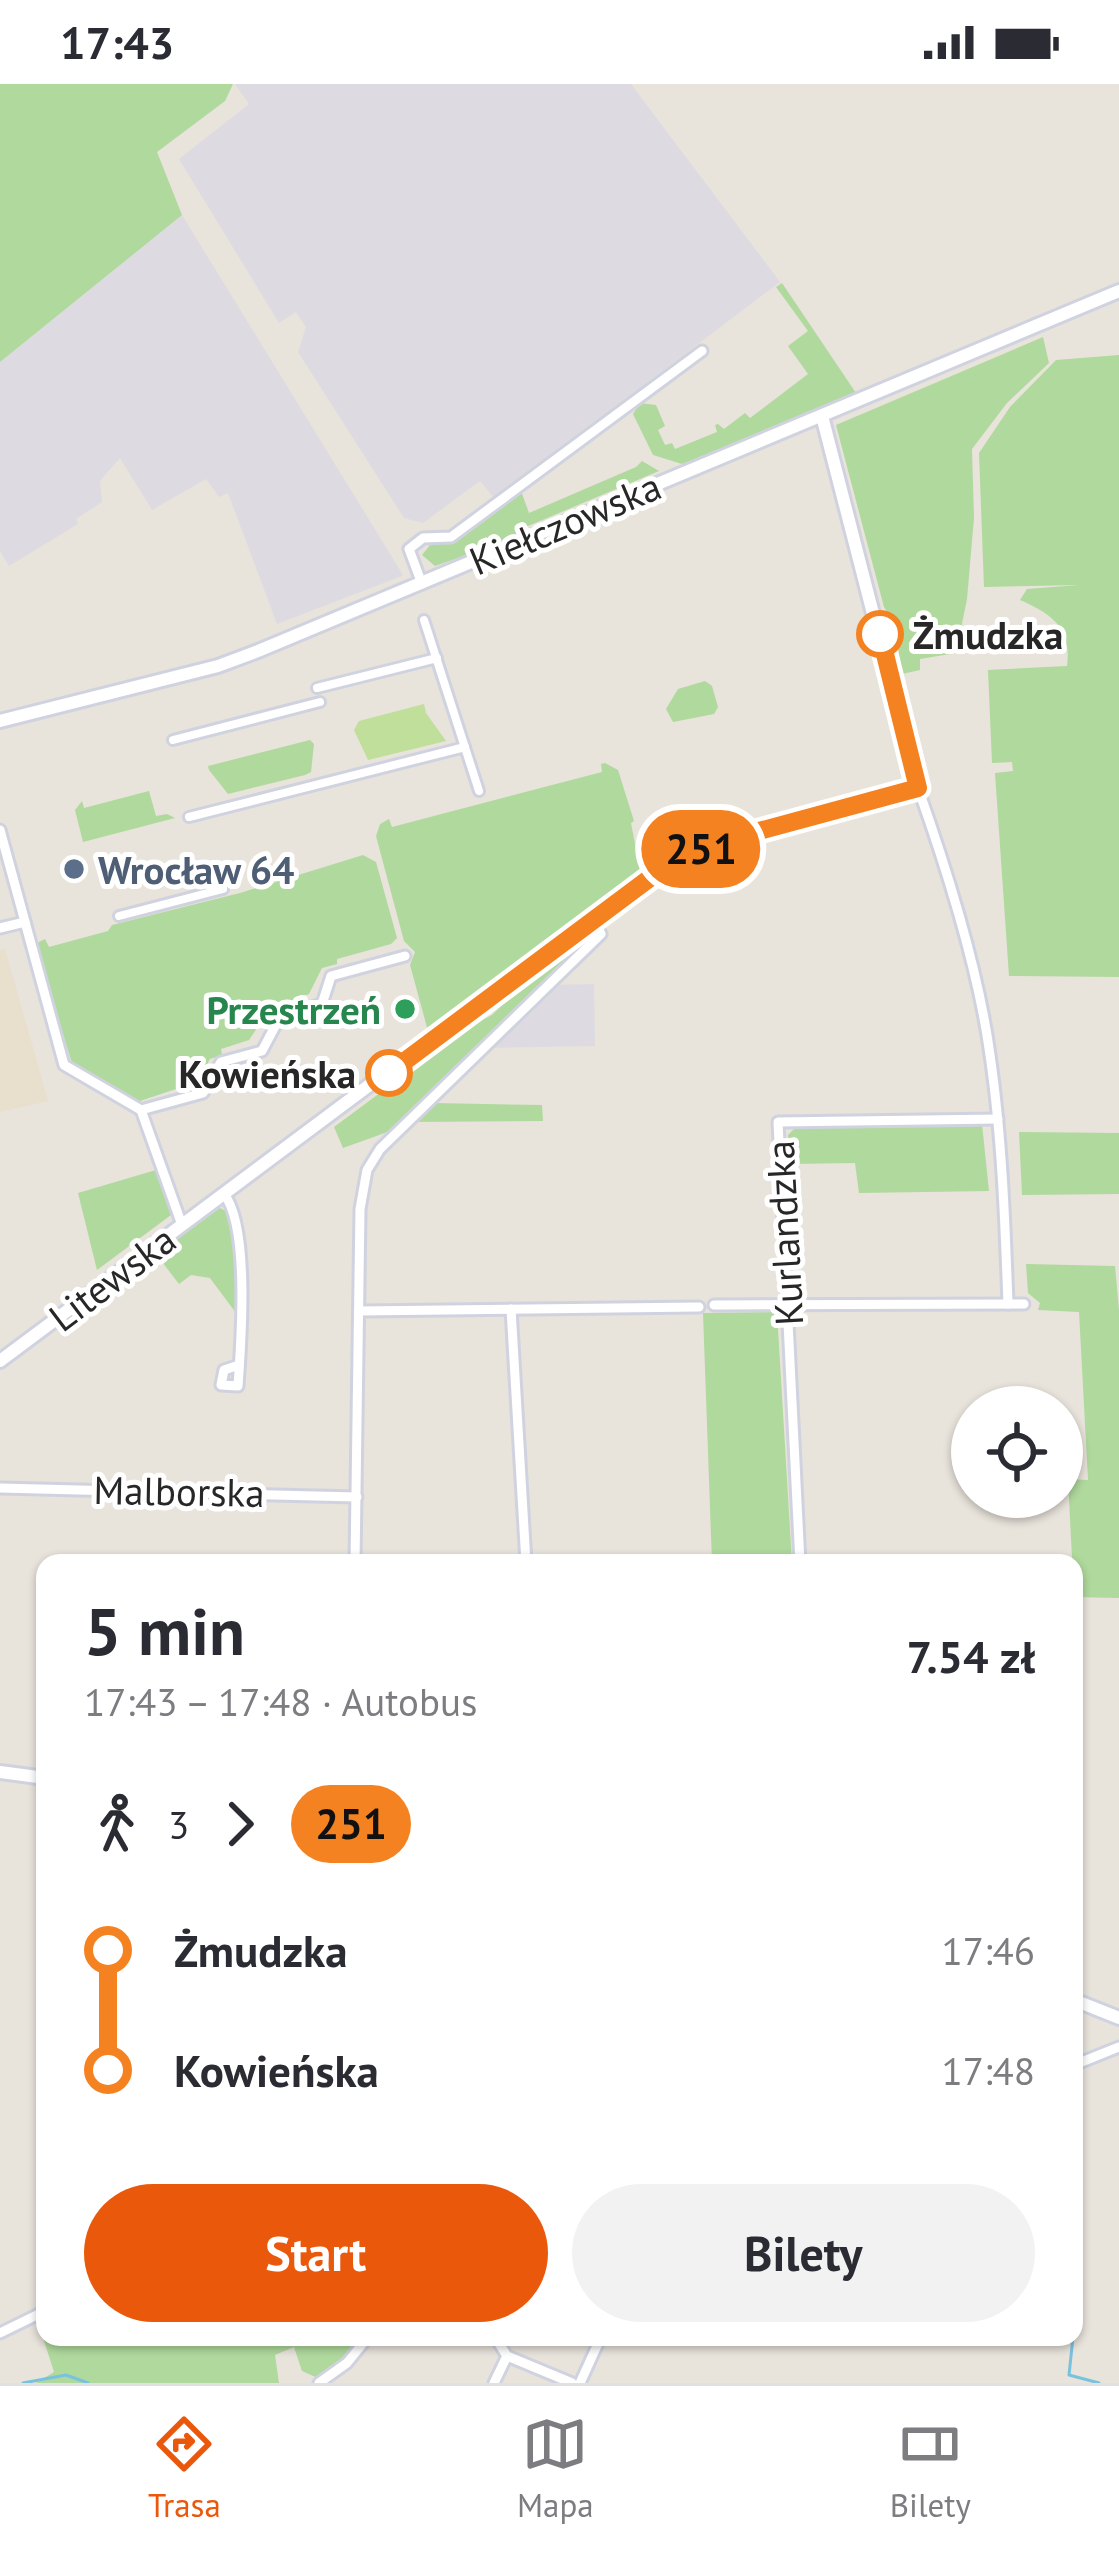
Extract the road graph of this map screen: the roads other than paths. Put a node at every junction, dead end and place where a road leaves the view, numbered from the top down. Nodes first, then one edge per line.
1 (1119, 291) edge
2 (702, 351) dead end
3 (822, 416) junction
4 (422, 584) junction
5 (424, 620) dead end
6 (437, 658) junction
7 (317, 688) dead end
8 (320, 702) dead end
9 (0, 721) edge
10 (172, 740) dead end
11 (465, 747) junction
12 (918, 788) junction
13 (479, 791) dead end
14 (189, 817) dead end
15 (0, 830) edge
16 (223, 889) dead end
17 (118, 916) dead end
18 (593, 918) junction
19 (25, 922) junction
20 (0, 928) edge
21 (406, 956) dead end
22 (141, 1110) junction
23 (998, 1119) junction
24 (224, 1194) junction
25 (182, 1226) junction
26 (787, 1304) junction
27 (1008, 1304) junction
28 (1024, 1304) dead end
29 (714, 1305) dead end
30 (699, 1307) dead end
31 (511, 1309) junction
32 (359, 1311) junction
33 (0, 1361) edge
34 (239, 1365) dead end
35 (0, 1488) edge
36 (357, 1497) junction
37 (355, 1554) edge
38 (525, 1554) edge
39 (800, 1554) edge
40 (0, 1772) edge
41 (36, 1777) edge
42 (1083, 2004) edge
43 (1119, 2018) edge
44 (1119, 2047) edge
45 (1083, 2061) edge
46 (36, 2316) edge
47 (0, 2333) edge
48 (361, 2346) edge
49 (501, 2346) edge
50 (596, 2346) edge
51 (507, 2356) junction
52 (319, 2383) edge
53 (494, 2383) edge
54 (576, 2383) edge

1 - 3 street, Kiełczowska
2 - 4 street
3 - 4 street, Kiełczowska
3 - 12 street
4 - 9 street, Kiełczowska
5 - 6 street
6 - 7 street
6 - 11 street
8 - 10 street
11 - 13 street
11 - 14 street
12 - 18 street, Litewska
12 - 23 street
15 - 19 street
16 - 17 street
18 - 24 street, Litewska
18 - 32 street
19 - 20 street
19 - 22 street
21 - 22 street
22 - 25 street
23 - 26 street, Kurlandzka
23 - 27 street
24 - 25 street, Litewska
24 - 34 street, Litewska
25 - 33 street, Litewska
26 - 27 street
26 - 29 street
26 - 39 street, Kurlandzka
27 - 28 street
30 - 31 street
31 - 32 street
31 - 38 street
32 - 36 street
35 - 36 street, Malborska
36 - 37 street
40 - 41 street
42 - 43 street
44 - 45 street
46 - 47 street
48 - 52 street
49 - 51 street
50 - 54 street
51 - 53 street
51 - 54 street

